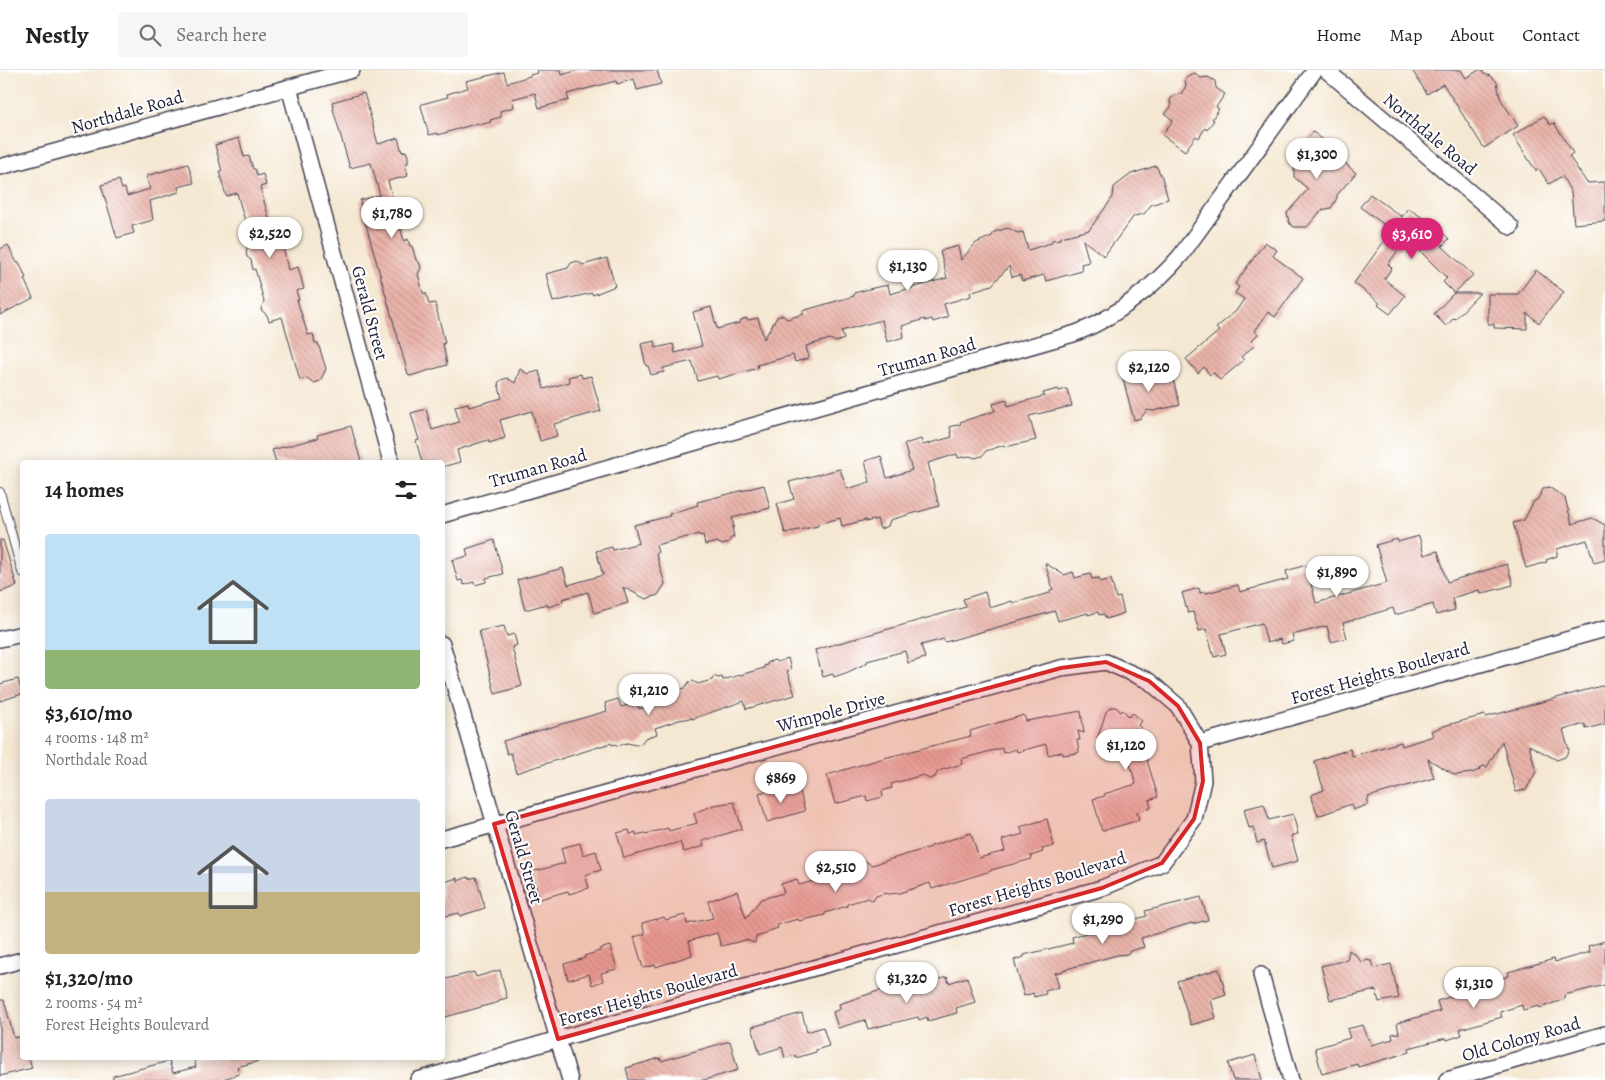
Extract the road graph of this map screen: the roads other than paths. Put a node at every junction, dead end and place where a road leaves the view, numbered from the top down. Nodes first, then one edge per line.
1 (352, 70) edge
2 (1315, 70) edge
3 (1326, 70) edge
4 (289, 87) junction
5 (0, 167) edge
6 (1510, 227) dead end
7 (390, 460) edge
8 (0, 492) edge
9 (445, 514) edge
10 (20, 565) edge
11 (1605, 629) edge
12 (20, 634) edge
13 (0, 639) edge
14 (445, 654) edge
15 (1200, 743) junction
16 (494, 824) junction
17 (445, 838) edge
18 (20, 961) edge
19 (0, 966) edge
20 (1261, 975) dead end
21 (1605, 1034) edge
22 (558, 1039) junction
23 (418, 1080) edge
24 (570, 1080) edge
25 (1291, 1080) edge
26 (1447, 1080) edge

1 - 4 street, Northdale Road
2 - 9 street, Truman Road
3 - 6 street, Northdale Road
4 - 5 street, Northdale Road
4 - 7 street, Gerald Street
8 - 10 lane
11 - 15 street, Forest Heights Boulevard
12 - 13 street
14 - 16 street, Gerald Street
15 - 16 street, Wimpole Drive
15 - 22 street, Forest Heights Boulevard
16 - 17 street, Wimpole Drive
16 - 22 street, Gerald Street
18 - 19 street
20 - 25 street
21 - 26 street, Old Colony Road
22 - 23 street, Forest Heights Boulevard
22 - 24 street, Gerald Street

